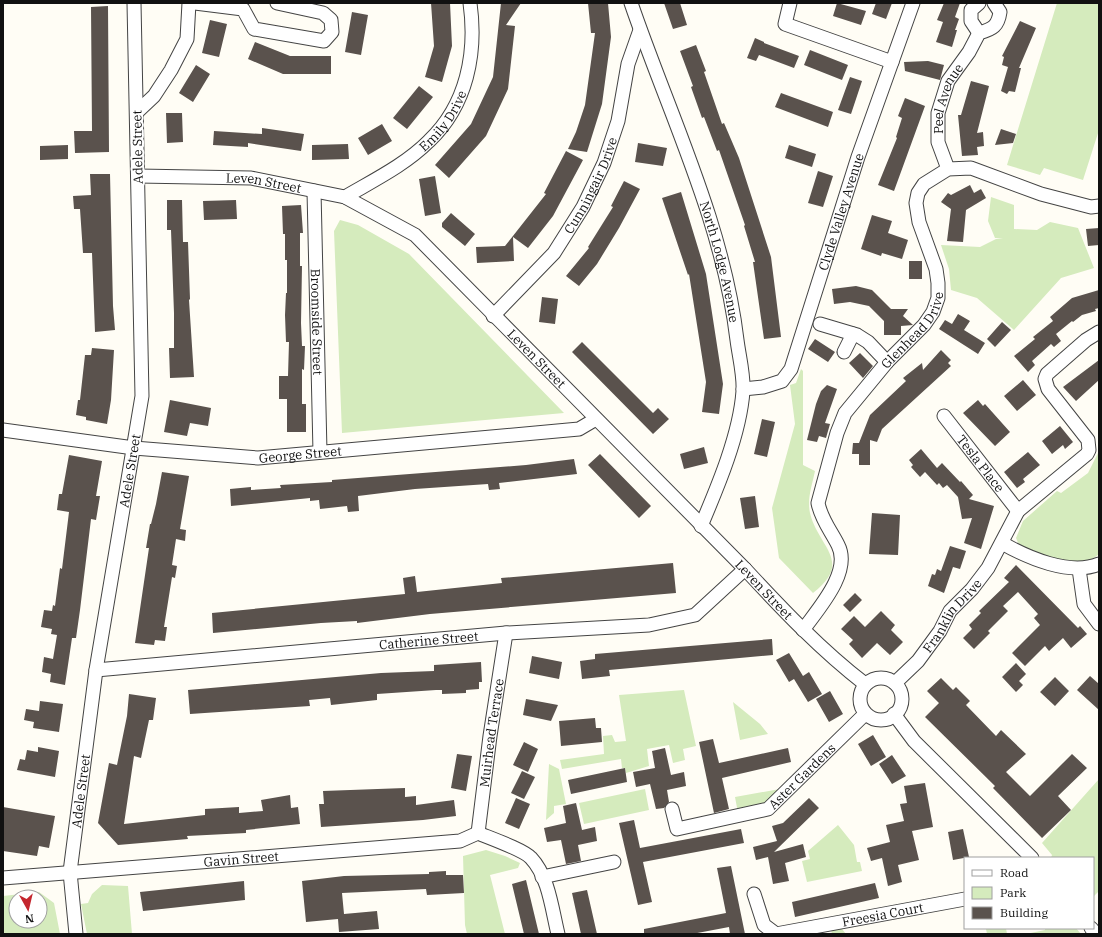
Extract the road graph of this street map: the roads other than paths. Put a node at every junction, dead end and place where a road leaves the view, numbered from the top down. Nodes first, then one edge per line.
1 (134, 3) edge
2 (189, 3) edge
3 (195, 3) edge
4 (277, 3) edge
5 (470, 3) edge
6 (631, 3) edge
7 (790, 3) edge
8 (913, 3) edge
9 (979, 3) edge
10 (994, 3) edge
11 (248, 6) edge
12 (640, 30) junction
13 (979, 33) junction
14 (892, 62) junction
15 (136, 112) junction
16 (948, 169) junction
17 (138, 176) junction
18 (314, 191) junction
19 (345, 197) junction
20 (1099, 206) edge
21 (493, 316) junction
22 (820, 324) dead end
23 (1099, 332) edge
24 (853, 334) junction
25 (844, 352) dead end
26 (887, 362) junction
27 (743, 390) junction
28 (944, 416) dead end
29 (596, 419) junction
30 (3, 430) edge
31 (134, 448) junction
32 (320, 452) junction
33 (1018, 511) junction
34 (701, 526) junction
35 (1002, 543) junction
36 (1099, 564) edge
37 (744, 569) junction
38 (1079, 569) junction
39 (1099, 624) edge
40 (803, 630) junction
41 (506, 633) junction
42 (96, 670) junction
43 (895, 683) junction
44 (865, 684) junction
45 (865, 714) junction
46 (894, 714) junction
47 (672, 809) dead end
48 (478, 833) junction
49 (1025, 855) edge
50 (614, 862) dead end
51 (70, 872) junction
52 (542, 877) junction
53 (3, 878) edge
54 (754, 894) dead end
55 (964, 899) edge
56 (76, 934) edge
57 (558, 934) edge

1 - 15 street, Adele Street
2 - 15 street
3 - 11 street
4 - 11 street
5 - 19 street, Emily Drive
6 - 12 street, North Lodge Avenue
7 - 14 street
8 - 14 street, Clyde Valley Avenue
9 - 13 street
10 - 13 street
12 - 21 street, Cunningair Drive
12 - 27 street, North Lodge Avenue
13 - 16 street, Peel Avenue
14 - 27 street, Clyde Valley Avenue
15 - 17 street, Adele Street
16 - 20 street, Glenhead Drive
16 - 26 street, Glenhead Drive
17 - 18 street, Leven Street
17 - 31 street, Adele Street
18 - 19 street, Leven Street
18 - 32 street, Broomside Street
19 - 21 street, Leven Street
21 - 29 street, Leven Street
22 - 24 street
23 - 33 street, Franklin Drive
24 - 25 street
24 - 26 street
26 - 40 street, Glenhead Drive
27 - 34 street, North Lodge Avenue
28 - 33 street, Tesla Place
29 - 32 street, George Street
29 - 34 street, Leven Street
30 - 31 street, George Street
31 - 32 street, George Street
31 - 42 street, Adele Street
33 - 35 street, Franklin Drive
34 - 37 street, Leven Street
35 - 38 street
35 - 43 street, Franklin Drive
36 - 38 street
37 - 40 street, Leven Street
37 - 41 street, Catherine Street
38 - 39 street
40 - 44 street, Leven Street
41 - 42 street, Catherine Street
41 - 48 street, Muirhead Terrace
42 - 51 street, Adele Street
43 - 44 street
43 - 46 street
44 - 45 street
45 - 46 street
45 - 47 street, Aster Gardens
46 - 49 street
48 - 51 street, Gavin Street
48 - 52 street
50 - 52 street
51 - 53 street, Gavin Street
51 - 56 street, Adele Street
52 - 57 street
54 - 55 street, Freesia Court

